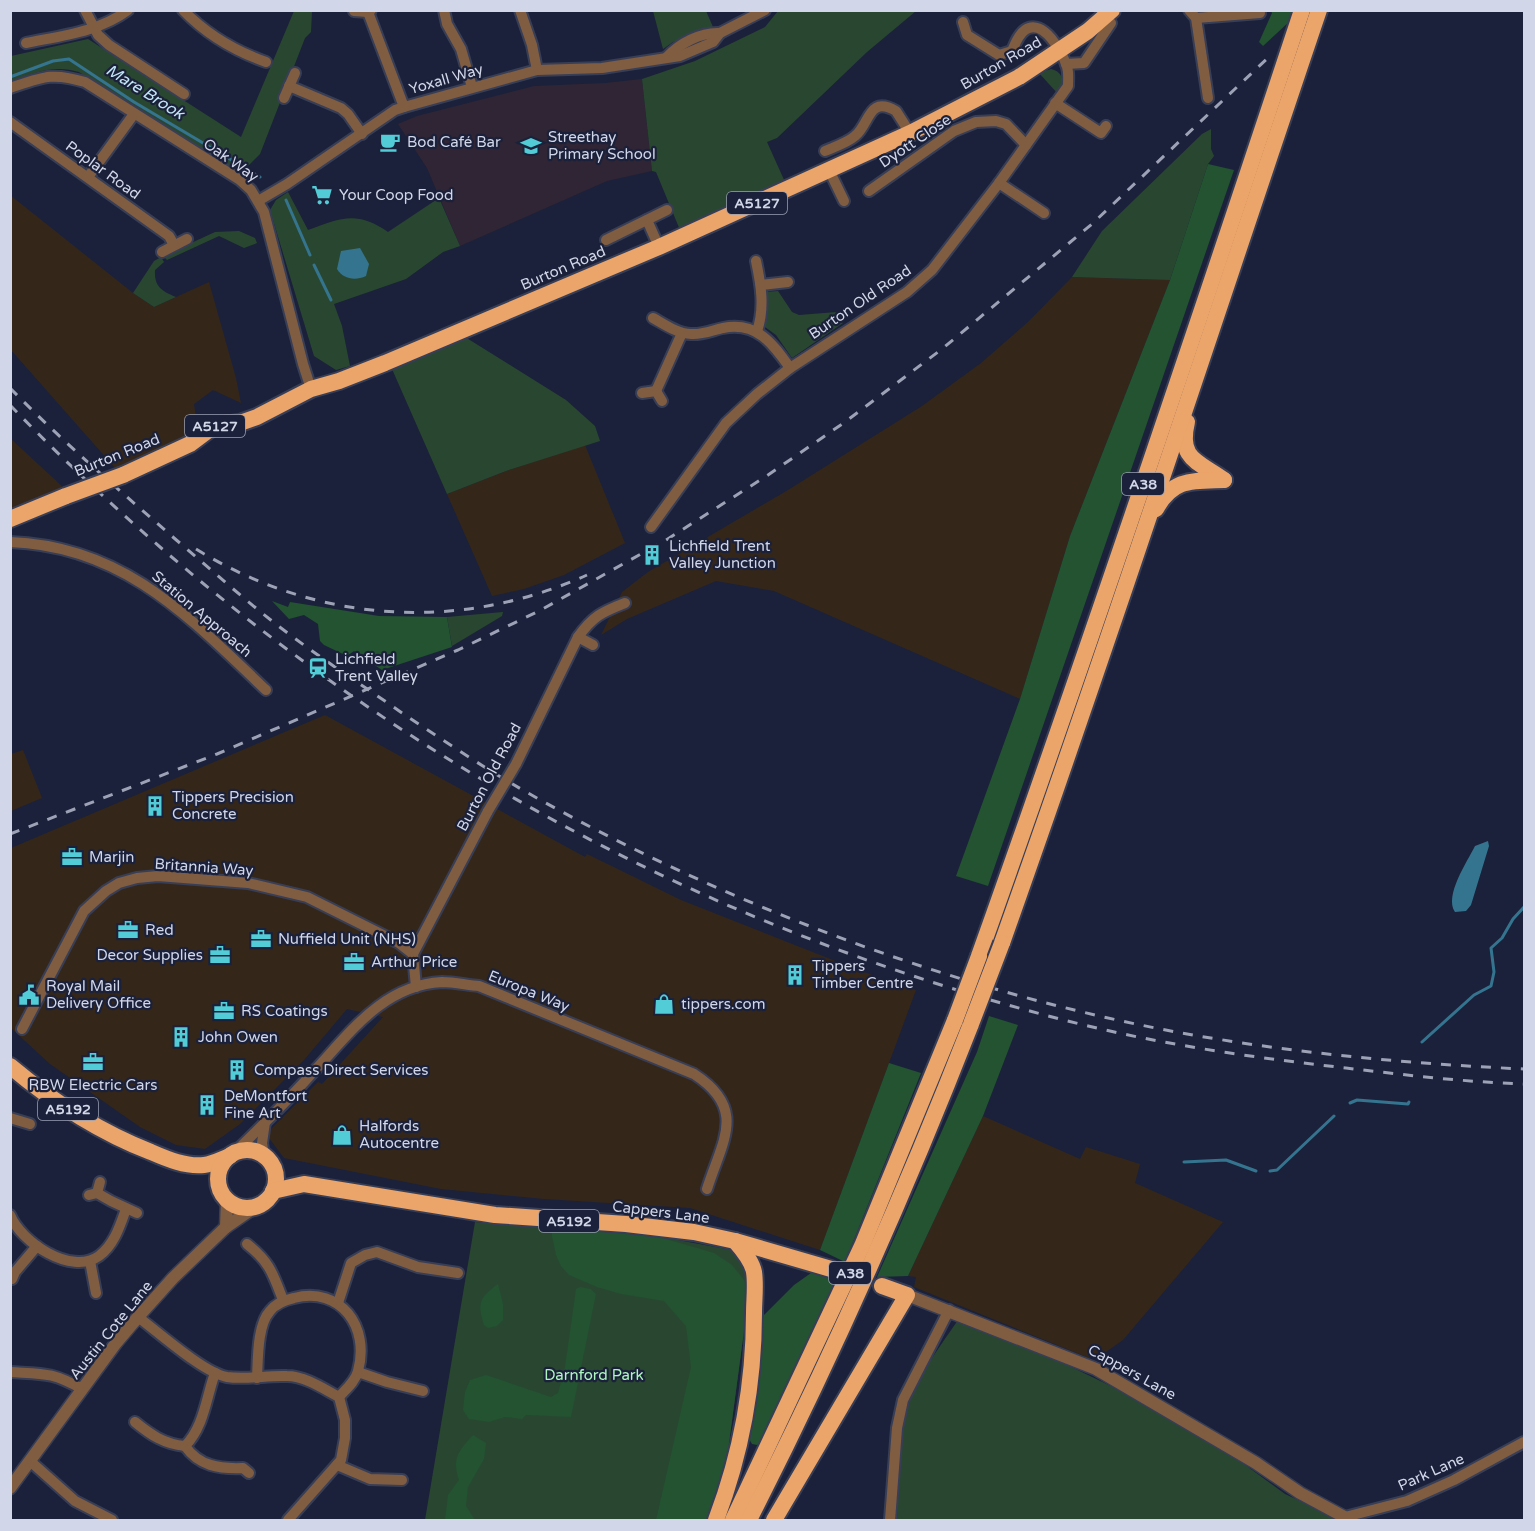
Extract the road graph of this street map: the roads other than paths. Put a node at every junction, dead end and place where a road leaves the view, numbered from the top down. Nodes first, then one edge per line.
1 (85, 10) edge
2 (128, 10) edge
3 (183, 10) edge
4 (444, 10) edge
5 (520, 10) edge
6 (765, 10) edge
7 (1302, 10) edge
8 (1319, 10) edge
9 (354, 11) edge
10 (370, 11) edge
11 (1260, 13) dead end
12 (1193, 14) edge
13 (1111, 17) edge
14 (963, 22) dead end
15 (93, 27) junction
16 (26, 43) dead end
17 (1062, 58) junction
18 (266, 62) dead end
19 (537, 70) junction
20 (295, 73) dead end
21 (289, 86) junction
22 (472, 87) junction
23 (10, 88) edge
24 (184, 94) dead end
25 (284, 98) dead end
26 (1208, 98) dead end
27 (1056, 103) junction
28 (404, 107) junction
29 (134, 114) junction
30 (10, 122) edge
31 (1106, 126) dead end
32 (910, 133) junction
33 (362, 134) junction
34 (831, 136) dead end
35 (1026, 145) junction
36 (836, 147) junction
37 (825, 151) dead end
38 (829, 170) junction
39 (88, 177) junction
40 (999, 183) junction
41 (869, 191) dead end
42 (258, 201) junction
43 (843, 201) dead end
44 (1041, 207) dead end
45 (667, 210) dead end
46 (647, 220) junction
47 (187, 239) dead end
48 (610, 241) dead end
49 (174, 245) junction
50 (658, 246) junction
51 (162, 252) dead end
52 (756, 261) dead end
53 (788, 282) dead end
54 (761, 285) junction
55 (652, 318) dead end
56 (757, 331) junction
57 (682, 333) junction
58 (1201, 359) junction
59 (790, 368) junction
60 (311, 389) junction
61 (642, 393) dead end
62 (10, 519) edge
63 (651, 527) dead end
64 (10, 542) edge
65 (1138, 545) junction
66 (625, 603) dead end
67 (578, 637) junction
68 (593, 645) dead end
69 (266, 690) dead end
70 (413, 954) junction
71 (416, 987) junction
72 (963, 1022) junction
73 (22, 1029) dead end
74 (10, 1066) edge
75 (10, 1118) edge
76 (265, 1122) junction
77 (30, 1124) dead end
78 (131, 1144) junction
79 (232, 1155) junction
80 (265, 1157) junction
81 (304, 1184) junction
82 (707, 1189) dead end
83 (95, 1190) dead end
84 (273, 1191) junction
85 (223, 1194) junction
86 (255, 1207) junction
87 (10, 1215) edge
88 (226, 1227) junction
89 (735, 1241) junction
90 (247, 1244) dead end
91 (37, 1246) junction
92 (773, 1251) junction
93 (90, 1261) junction
94 (831, 1269) dead end
95 (754, 1270) junction
96 (458, 1273) dead end
97 (15, 1280) edge
98 (882, 1286) dead end
99 (96, 1293) dead end
100 (906, 1294) junction
101 (283, 1300) junction
102 (338, 1303) junction
103 (949, 1310) junction
104 (138, 1317) junction
105 (10, 1372) edge
106 (358, 1372) junction
107 (215, 1373) junction
108 (256, 1378) junction
109 (82, 1389) junction
110 (423, 1391) dead end
111 (339, 1397) junction
112 (135, 1422) dead end
113 (1524, 1442) edge
114 (185, 1446) junction
115 (30, 1461) junction
116 (337, 1465) junction
117 (246, 1467) dead end
118 (402, 1480) dead end
119 (10, 1488) edge
120 (1348, 1519) edge
121 (112, 1521) edge
122 (288, 1521) edge
123 (716, 1521) edge
124 (733, 1521) edge
125 (749, 1521) edge
126 (774, 1521) edge
127 (890, 1521) edge

1 - 15 street
2 - 15 street
3 - 18 street
4 - 22 street
5 - 19 street
6 - 19 street, Yoxall Way
7 - 72 highway, A38, bridge
8 - 58 highway, A38
9 - 10 street
10 - 28 street
11 - 12 street
12 - 26 street
13 - 17 highway, Burton Road / A5127
13 - 17 street
14 - 17 street
15 - 16 street
15 - 24 street
17 - 27 street, Burton Old Road
17 - 32 highway, Burton Road / A5127
19 - 22 street, Yoxall Way
20 - 21 street
21 - 25 street
21 - 33 street
22 - 28 street, Yoxall Way
23 - 29 street, Oak Way
27 - 31 street
27 - 35 street, Burton Old Road
28 - 33 street, Yoxall Way
29 - 39 street
29 - 42 street, Oak Way
30 - 39 street, Poplar Road
32 - 36 street
32 - 38 highway, Burton Road / A5127
33 - 42 street, Yoxall Way
34 - 36 street
35 - 40 street, Burton Old Road
35 - 41 street, Dyott Close
36 - 37 street
38 - 43 street
38 - 50 highway, Burton Road / A5127
39 - 49 street, Poplar Road
40 - 44 street
40 - 59 street, Burton Old Road
42 - 60 street, Oak Way
45 - 46 street
46 - 48 street
46 - 50 street
47 - 49 street
49 - 51 street
50 - 60 highway, Burton Road / A5127
52 - 54 street
53 - 54 street
54 - 56 street
55 - 57 street
56 - 57 street
56 - 59 street
57 - 61 street
58 - 65 highway, A38
58 - 65 highway
59 - 63 street, Burton Old Road
60 - 62 highway, Burton Road / A5127, bridge
64 - 69 street, Station Approach
65 - 72 highway, A38, bridge
66 - 67 street, Burton Old Road
67 - 68 street
67 - 70 street, Burton Old Road, bridge
70 - 71 street
70 - 73 street, Britannia Way
71 - 76 street, Europa Way
71 - 82 street, Europa Way
72 - 124 highway, A38
72 - 125 highway, A38
74 - 78 highway, A5192
75 - 77 street
76 - 79 street, Europa Way
76 - 80 street
78 - 79 highway, A5192
78 - 85 highway, A5192
79 - 80 highway
79 - 85 highway
80 - 81 highway, Cappers Lane / A5192
80 - 84 highway
81 - 84 highway, Cappers Lane / A5192
81 - 89 highway, Cappers Lane / A5192
83 - 93 street
84 - 86 highway
85 - 86 highway
85 - 88 street
86 - 88 street, Austin Cote Lane
87 - 91 street
88 - 104 street, Austin Cote Lane
89 - 92 highway, Cappers Lane / A5192
89 - 95 highway
90 - 101 street
91 - 93 street
91 - 97 street
92 - 94 highway, Cappers Lane / A5192
92 - 95 highway
93 - 99 street
95 - 123 highway
96 - 102 street
98 - 100 highway, Cappers Lane
100 - 103 street, Cappers Lane
100 - 126 highway
101 - 102 street
101 - 108 street
102 - 106 street
103 - 120 street, Cappers Lane
103 - 127 street
104 - 107 street
104 - 109 street, Austin Cote Lane
105 - 109 street
106 - 110 street
106 - 111 street
107 - 108 street
107 - 114 street
108 - 111 street
109 - 115 street, Austin Cote Lane
111 - 116 street
112 - 114 street
113 - 120 street, Park Lane
114 - 117 street
115 - 119 street, Austin Cote Lane
115 - 121 street
116 - 118 street
116 - 122 street

